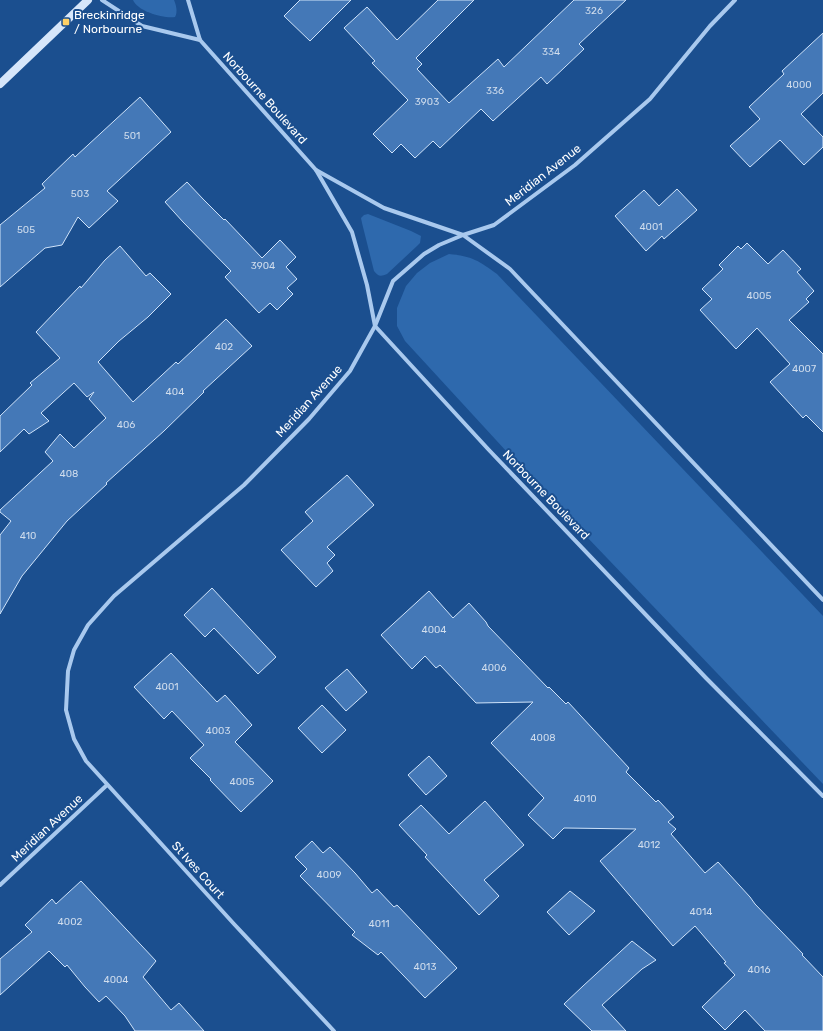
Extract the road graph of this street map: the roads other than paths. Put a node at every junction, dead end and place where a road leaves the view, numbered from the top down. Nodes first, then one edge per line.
1 (88, 0) edge
2 (102, 0) edge
3 (188, 0) edge
4 (735, 0) edge
5 (200, 40) junction
6 (0, 84) edge
7 (316, 170) junction
8 (463, 235) junction
9 (374, 326) junction
10 (823, 600) edge
11 (66, 710) joint
12 (107, 785) junction
13 (823, 796) edge
14 (0, 885) edge
15 (334, 1031) edge

1 - 6 main road
2 - 5 street
3 - 5 street, Norbourne Boulevard
4 - 8 street, Meridian Avenue
5 - 7 street, Norbourne Boulevard
7 - 8 street, Norbourne Boulevard
7 - 9 street, Norbourne Boulevard
8 - 9 street, Meridian Avenue
8 - 10 street, Norbourne Boulevard
9 - 11 street, Meridian Avenue
9 - 13 street, Norbourne Boulevard
11 - 12 street, St Ives Court
12 - 14 street, Meridian Avenue
12 - 15 street, St Ives Court

